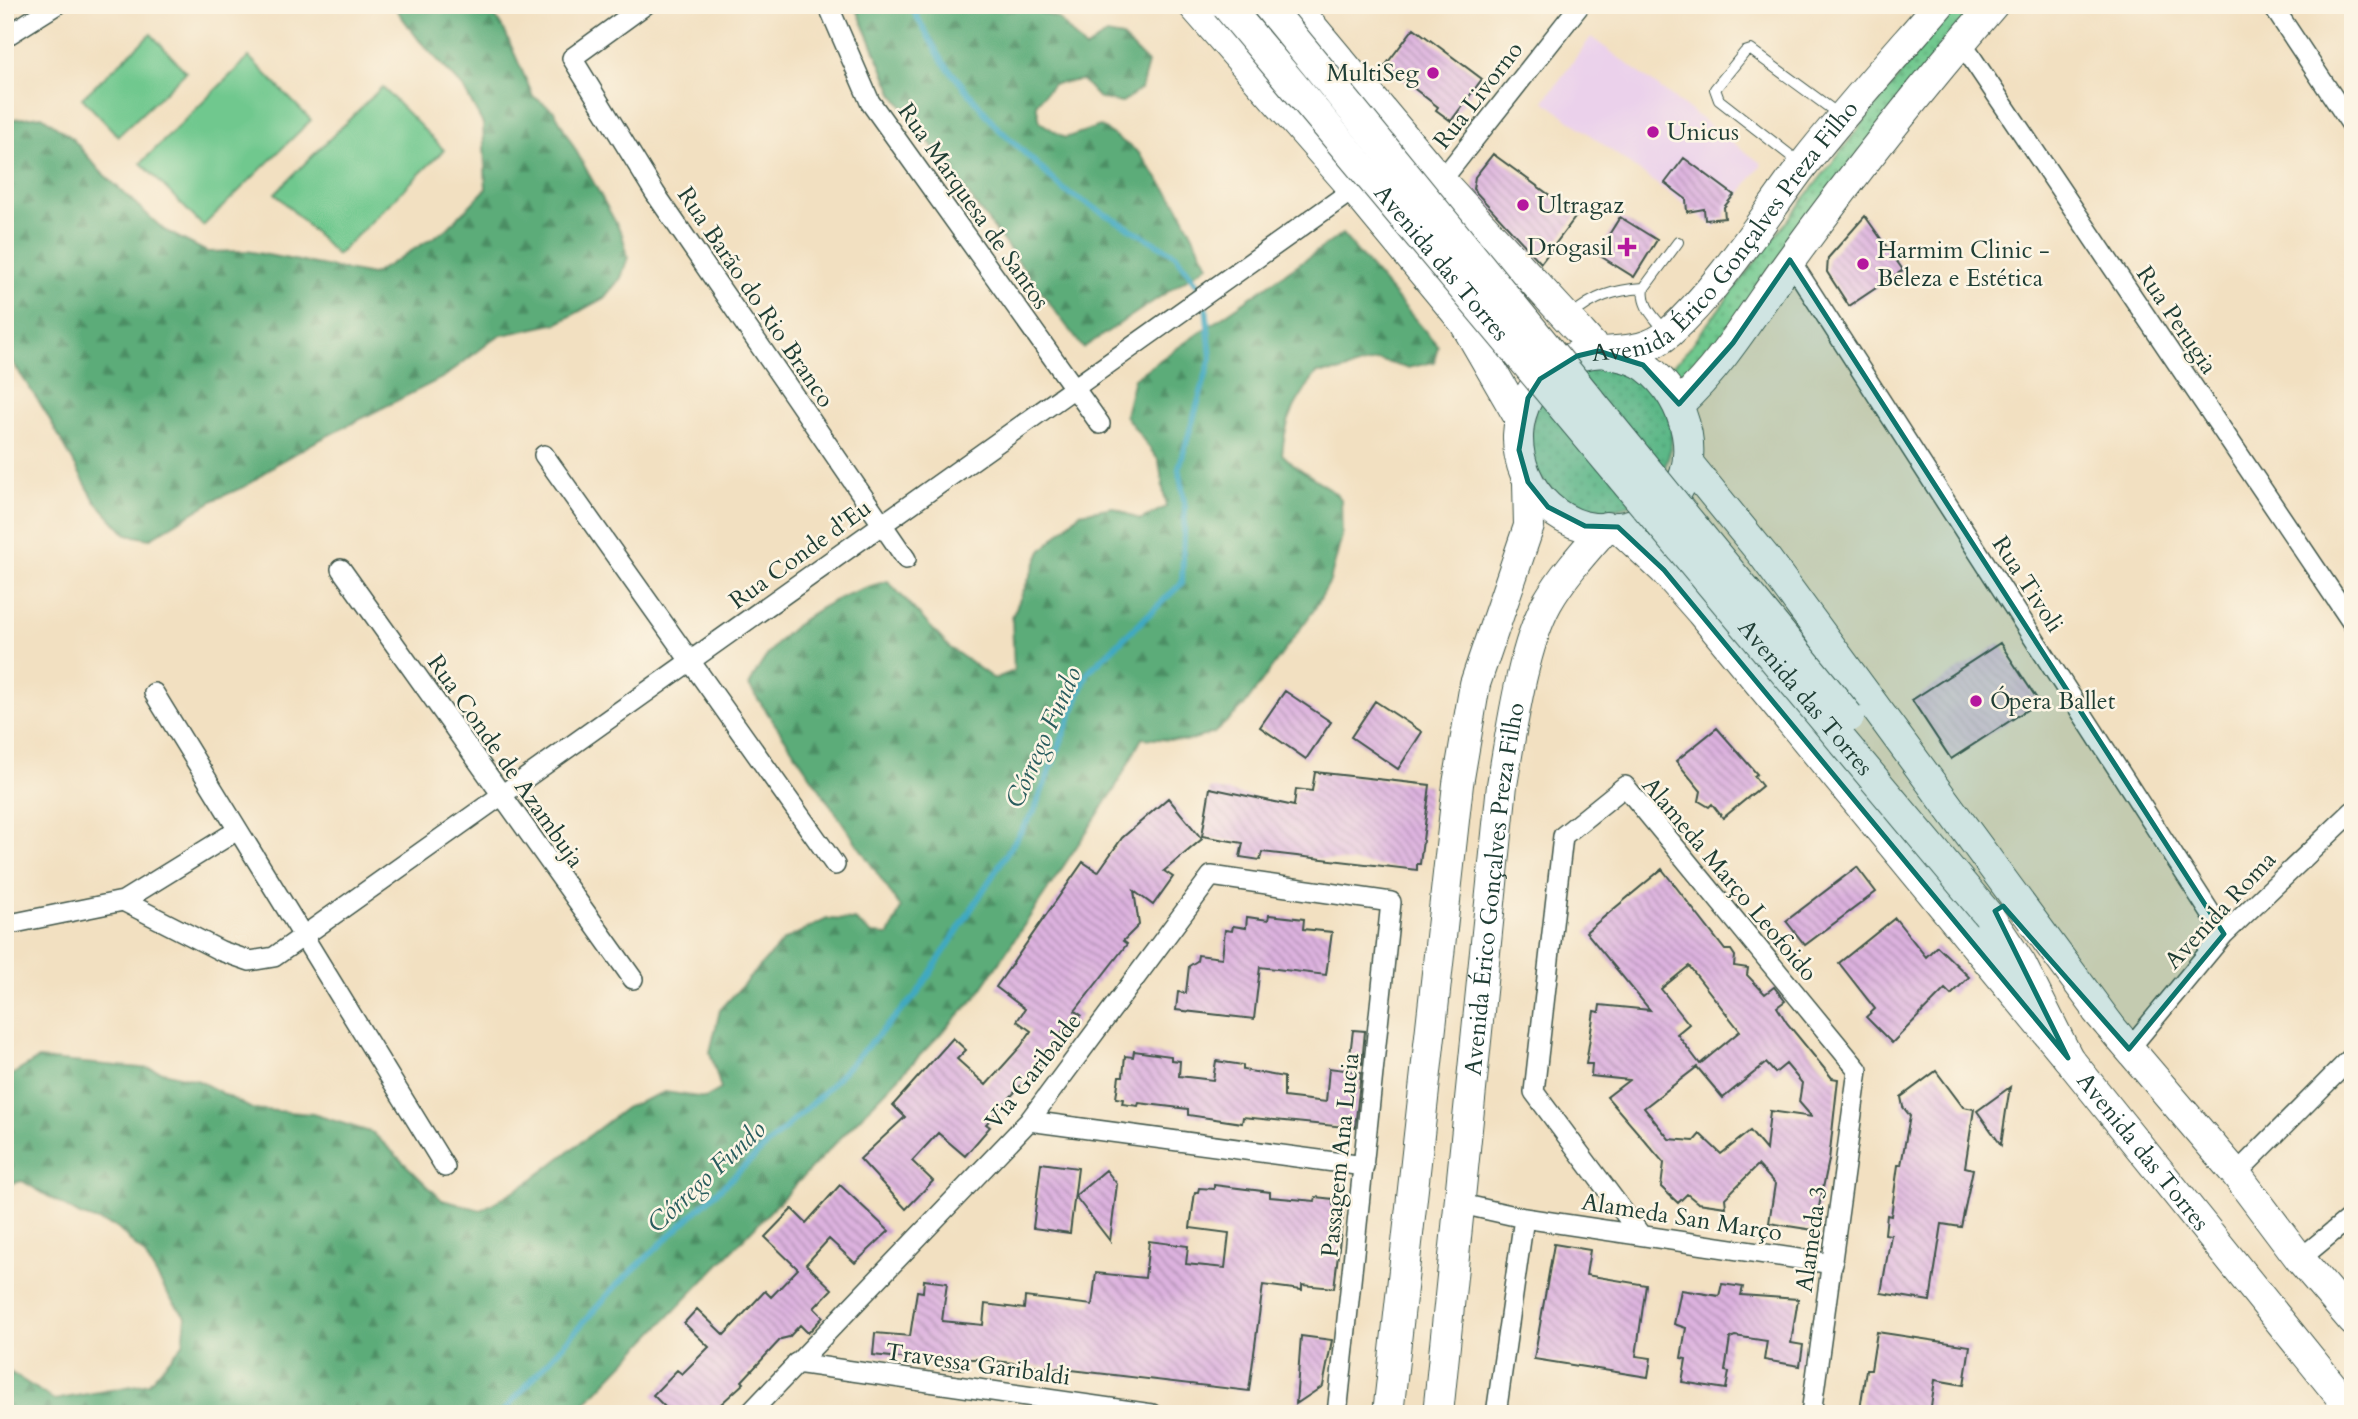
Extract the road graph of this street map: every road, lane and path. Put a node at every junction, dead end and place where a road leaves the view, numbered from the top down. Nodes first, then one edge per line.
1 (56, 5) edge
2 (645, 5) edge
3 (828, 5) edge
4 (1193, 5) edge
5 (1227, 5) edge
6 (1267, 5) edge
7 (1294, 5) edge
8 (1580, 5) edge
9 (1939, 5) edge
10 (1993, 5) edge
11 (2272, 5) edge
12 (5, 37) edge
13 (1961, 42) junction
14 (1842, 117) junction
15 (2353, 127) edge
16 (1804, 165) junction
17 (1441, 181) junction
18 (1354, 189) junction
19 (1678, 242) dead end
20 (1790, 260) junction
21 (1644, 288) junction
22 (1568, 319) junction
23 (1668, 334) junction
24 (1598, 351) junction
25 (1075, 389) junction
26 (1679, 404) junction
27 (1100, 424) dead end
28 (1519, 430) junction
29 (1688, 450) junction
30 (544, 454) dead end
31 (1528, 482) junction
32 (882, 526) junction
33 (1612, 527) junction
34 (906, 559) dead end
35 (341, 569) dead end
36 (2353, 624) edge
37 (692, 661) junction
38 (155, 693) dead end
39 (501, 798) junction
40 (2353, 811) edge
41 (228, 836) dead end
42 (835, 865) dead end
43 (123, 901) junction
44 (1391, 902) joint
45 (1995, 910) junction
46 (5, 925) edge
47 (2224, 934) junction
48 (302, 937) junction
49 (634, 979) dead end
50 (2110, 1026) junction
51 (2129, 1049) junction
52 (2353, 1056) edge
53 (2068, 1058) junction
54 (1858, 1070) joint
55 (1029, 1121) junction
56 (1364, 1166) junction
57 (445, 1167) dead end
58 (2236, 1174) junction
59 (1457, 1203) junction
60 (2353, 1215) edge
61 (1524, 1218) junction
62 (1640, 1234) junction
63 (2300, 1259) junction
64 (1833, 1264) junction
65 (2249, 1285) junction
66 (2353, 1321) edge
67 (796, 1363) junction
68 (2353, 1399) edge
69 (1060, 1407) edge
70 (2353, 1412) edge
71 (749, 1414) edge
72 (1152, 1414) edge
73 (1337, 1414) edge
74 (1388, 1414) edge
75 (1438, 1414) edge
76 (1496, 1414) edge
77 (1811, 1414) edge

1 - 12 street
2 - 32 street, Rua Barão do Rio Branco
3 - 25 street, Rua Marquesa de Santos
4 - 18 main road
5 - 45 main road, Avenida das Torres, bridge
6 - 45 main road, Avenida das Torres, bridge
7 - 17 main road
8 - 17 street, Rua Livorno
9 - 14 main road, Avenida Érico Gonçalves Preza Filho
10 - 13 main road, Avenida Érico Gonçalves Preza Filho
11 - 15 street
13 - 20 main road, Avenida Érico Gonçalves Preza Filho
13 - 36 street, Rua Perugia
14 - 16 main road, Avenida Érico Gonçalves Preza Filho
14 - 16 lane
16 - 23 main road, Avenida Érico Gonçalves Preza Filho
17 - 22 main road
18 - 25 street, Rua Conde d'Eu
18 - 28 main road
19 - 21 lane
20 - 26 main road, Avenida Érico Gonçalves Preza Filho
20 - 47 street, Rua Tivoli
21 - 22 lane
21 - 23 lane
22 - 24 main road
23 - 24 main road, Avenida Érico Gonçalves Preza Filho
24 - 26 main road
24 - 28 main road, Avenida Érico Gonçalves Preza Filho
25 - 27 street, Rua Marquesa de Santos
25 - 32 street, Rua Conde d'Eu
26 - 29 main road
28 - 31 main road
29 - 33 main road
29 - 50 main road
30 - 37 street
31 - 33 main road
31 - 74 main road, Avenida Érico Gonçalves Preza Filho
32 - 34 street, Rua Barão do Rio Branco
32 - 37 street, Rua Conde d'Eu
33 - 53 main road
33 - 59 main road, Avenida Érico Gonçalves Preza Filho
35 - 39 street, Rua Conde de Azambuja
37 - 39 street, Rua Conde d'Eu
37 - 42 street
38 - 48 street
39 - 48 street, Rua Conde d'Eu
39 - 49 street, Rua Conde de Azambuja
40 - 47 street, Avenida Roma
41 - 43 street
43 - 46 street
43 - 48 street, Rua Conde d'Eu
44 - 55 street, Via Garibalde
44 - 56 street, Passagem Ana Lucia
45 - 50 main road, Avenida das Torres
45 - 53 main road, Avenida das Torres
47 - 51 street, Avenida Roma
48 - 57 street
50 - 51 main road, Avenida das Torres
51 - 58 main road, Avenida das Torres
52 - 58 street
53 - 65 main road, Avenida das Torres
54 - 62 street, Alameda Março Leofoido
54 - 64 street, Alameda 3
55 - 56 street
55 - 67 street, Via Garibalde
56 - 73 street, Passagem Ana Lucia
58 - 63 main road, Avenida das Torres
59 - 61 street, Alameda San Março
59 - 75 main road, Avenida Érico Gonçalves Preza Filho
60 - 63 street
61 - 62 street, Alameda San Março
61 - 76 street
62 - 64 street, Alameda San Março
63 - 66 main road, Avenida das Torres
64 - 77 street, Alameda 3
65 - 68 main road
65 - 70 main road, Avenida das Torres
67 - 69 street, Travessa Garibaldi
67 - 71 street, Via Garibalde
69 - 72 street, Travessa Garibaldi

